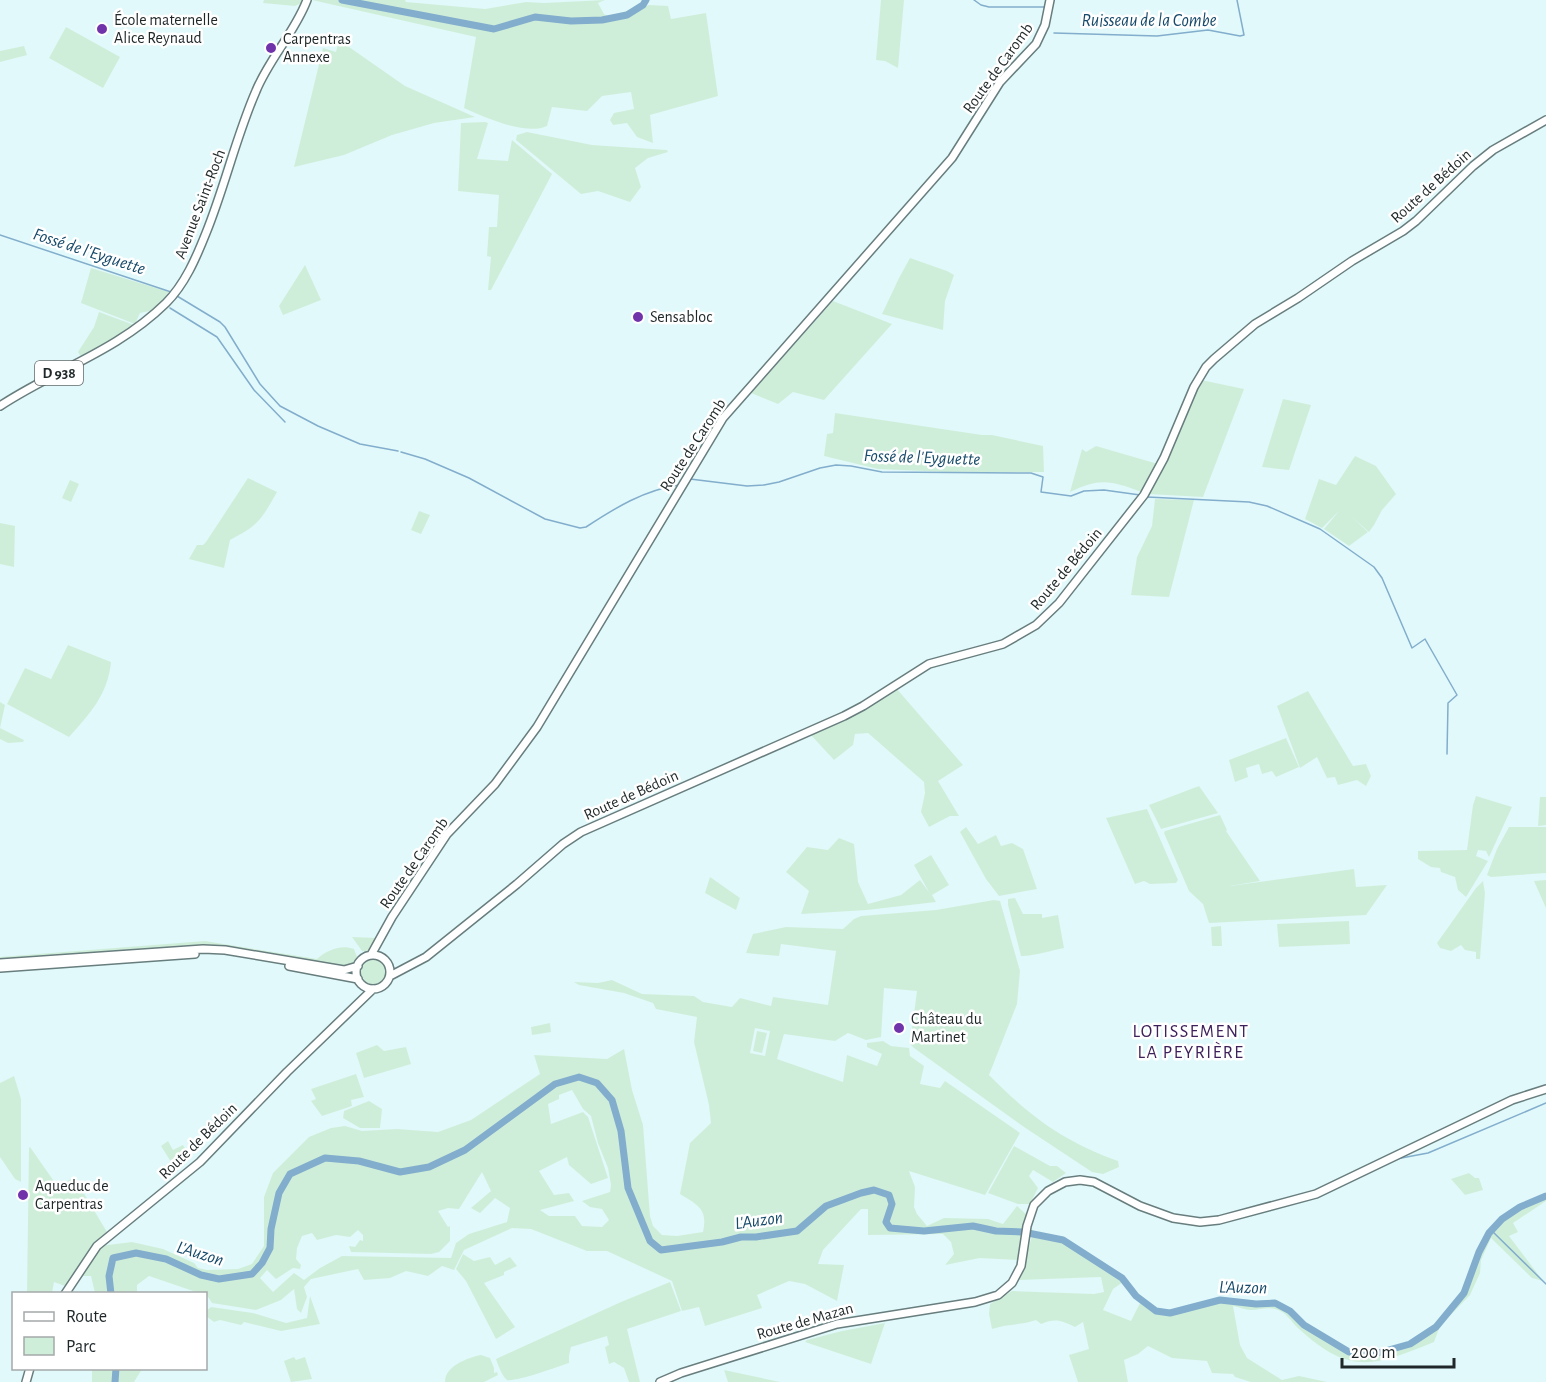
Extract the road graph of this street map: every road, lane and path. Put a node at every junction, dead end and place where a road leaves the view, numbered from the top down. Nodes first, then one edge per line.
1 (1050, 0) edge
2 (307, 1) edge
3 (1546, 120) edge
4 (0, 406) edge
5 (386, 929) junction
6 (371, 955) junction
7 (381, 957) junction
8 (0, 963) edge
9 (413, 965) junction
10 (357, 966) junction
11 (389, 966) junction
12 (0, 968) edge
13 (390, 976) junction
14 (360, 982) junction
15 (373, 989) junction
16 (353, 1009) junction
17 (1546, 1089) edge
18 (66, 1292) edge
19 (660, 1382) edge

1 - 5 main road, Route de Caromb
2 - 4 main road, Avenue Saint-Roch / D 938
3 - 9 main road, Route de Bédoin
5 - 6 main road, Route de Caromb
5 - 7 main road
6 - 7 main road
6 - 10 main road
7 - 11 main road
8 - 10 main road
9 - 11 main road
9 - 13 main road, Route de Bédoin
10 - 14 main road
11 - 13 main road
12 - 14 main road
13 - 15 main road
14 - 15 main road
14 - 16 main road, Route de Bédoin
15 - 16 main road, Route de Bédoin
16 - 18 main road, Route de Bédoin
17 - 19 main road, Route de Mazan

